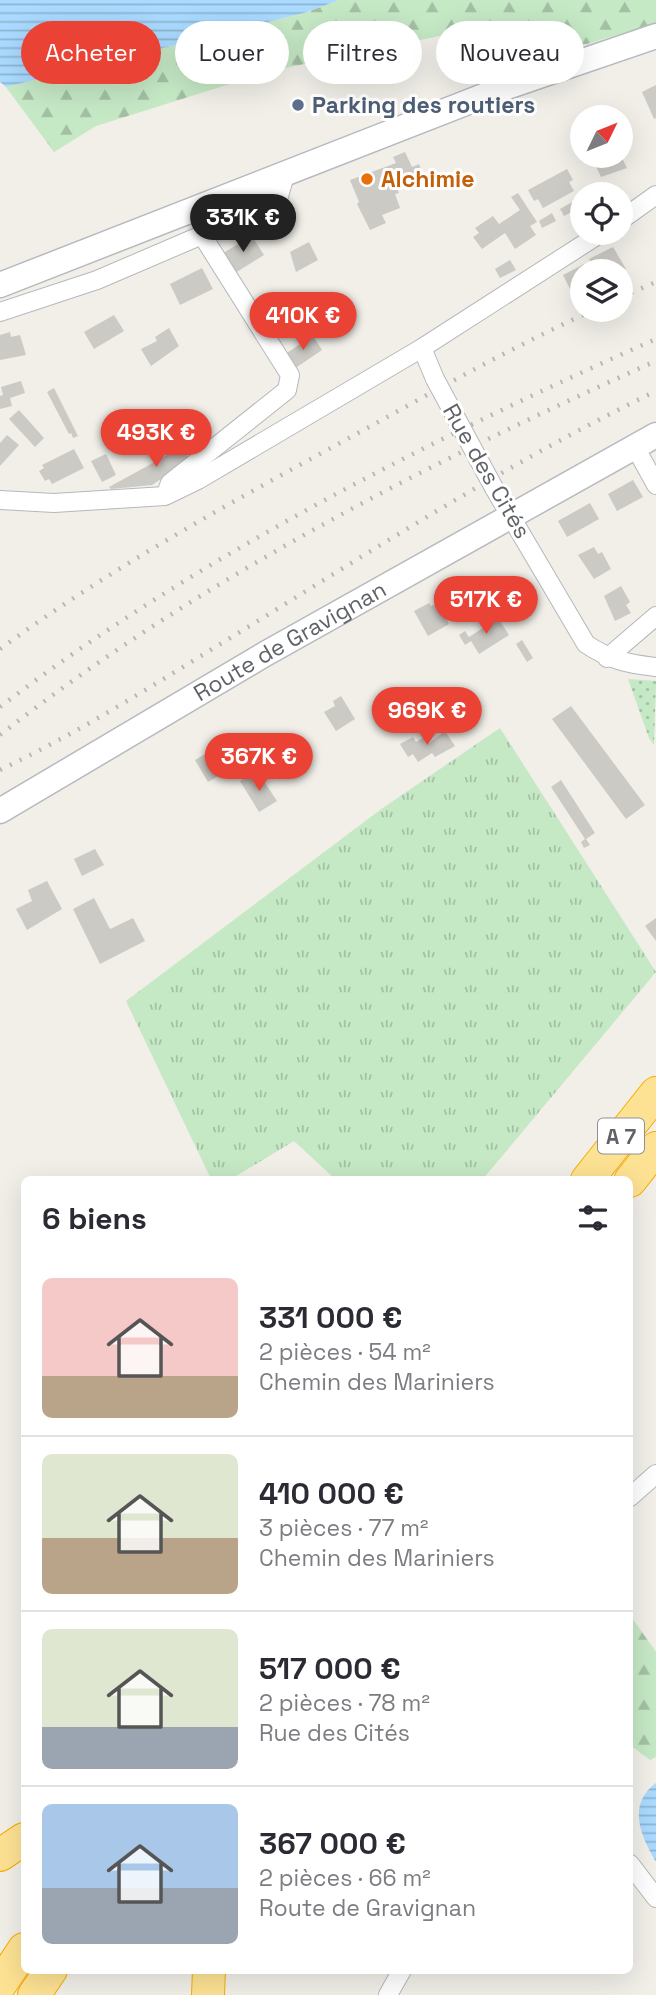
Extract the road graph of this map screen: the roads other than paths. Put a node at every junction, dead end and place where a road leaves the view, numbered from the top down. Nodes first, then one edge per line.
1 (656, 36) edge
2 (285, 175) junction
3 (656, 195) edge
4 (633, 211) edge
5 (202, 235) junction
6 (582, 245) edge
7 (0, 285) edge
8 (0, 312) edge
9 (422, 348) junction
10 (645, 440) edge
11 (656, 485) edge
12 (165, 496) junction
13 (0, 500) edge
14 (512, 516) junction
15 (656, 616) edge
16 (607, 657) junction
17 (656, 667) edge
18 (0, 811) edge
19 (656, 1093) edge
20 (656, 1148) edge
21 (590, 1176) edge
22 (633, 1177) edge
23 (656, 1474) edge
24 (633, 1494) edge
25 (21, 1841) edge
26 (0, 1855) edge
27 (633, 1868) edge
28 (656, 1898) edge
29 (21, 1954) edge
30 (48, 1974) edge
31 (209, 1974) edge
32 (400, 1974) edge
33 (0, 1985) edge
34 (0, 1994) edge
35 (6, 1995) edge
36 (34, 1995) edge
37 (208, 1995) edge
38 (388, 1995) edge

1 - 2 street
2 - 5 street
2 - 7 street
3 - 4 street
5 - 8 street
5 - 12 street
6 - 9 street
9 - 12 street
9 - 14 street, Rue des Cités, bridge
10 - 11 street
10 - 14 street, Route de Gravignan
12 - 13 street
14 - 16 street, Rue des Cités
14 - 18 street, Route de Gravignan
15 - 16 street
16 - 17 street, Rue des Cités
19 - 21 highway, A 7
20 - 22 highway, A 7
23 - 24 street
25 - 26 highway
27 - 28 street
29 - 33 highway
30 - 36 highway
31 - 37 highway
32 - 38 street
34 - 35 highway

